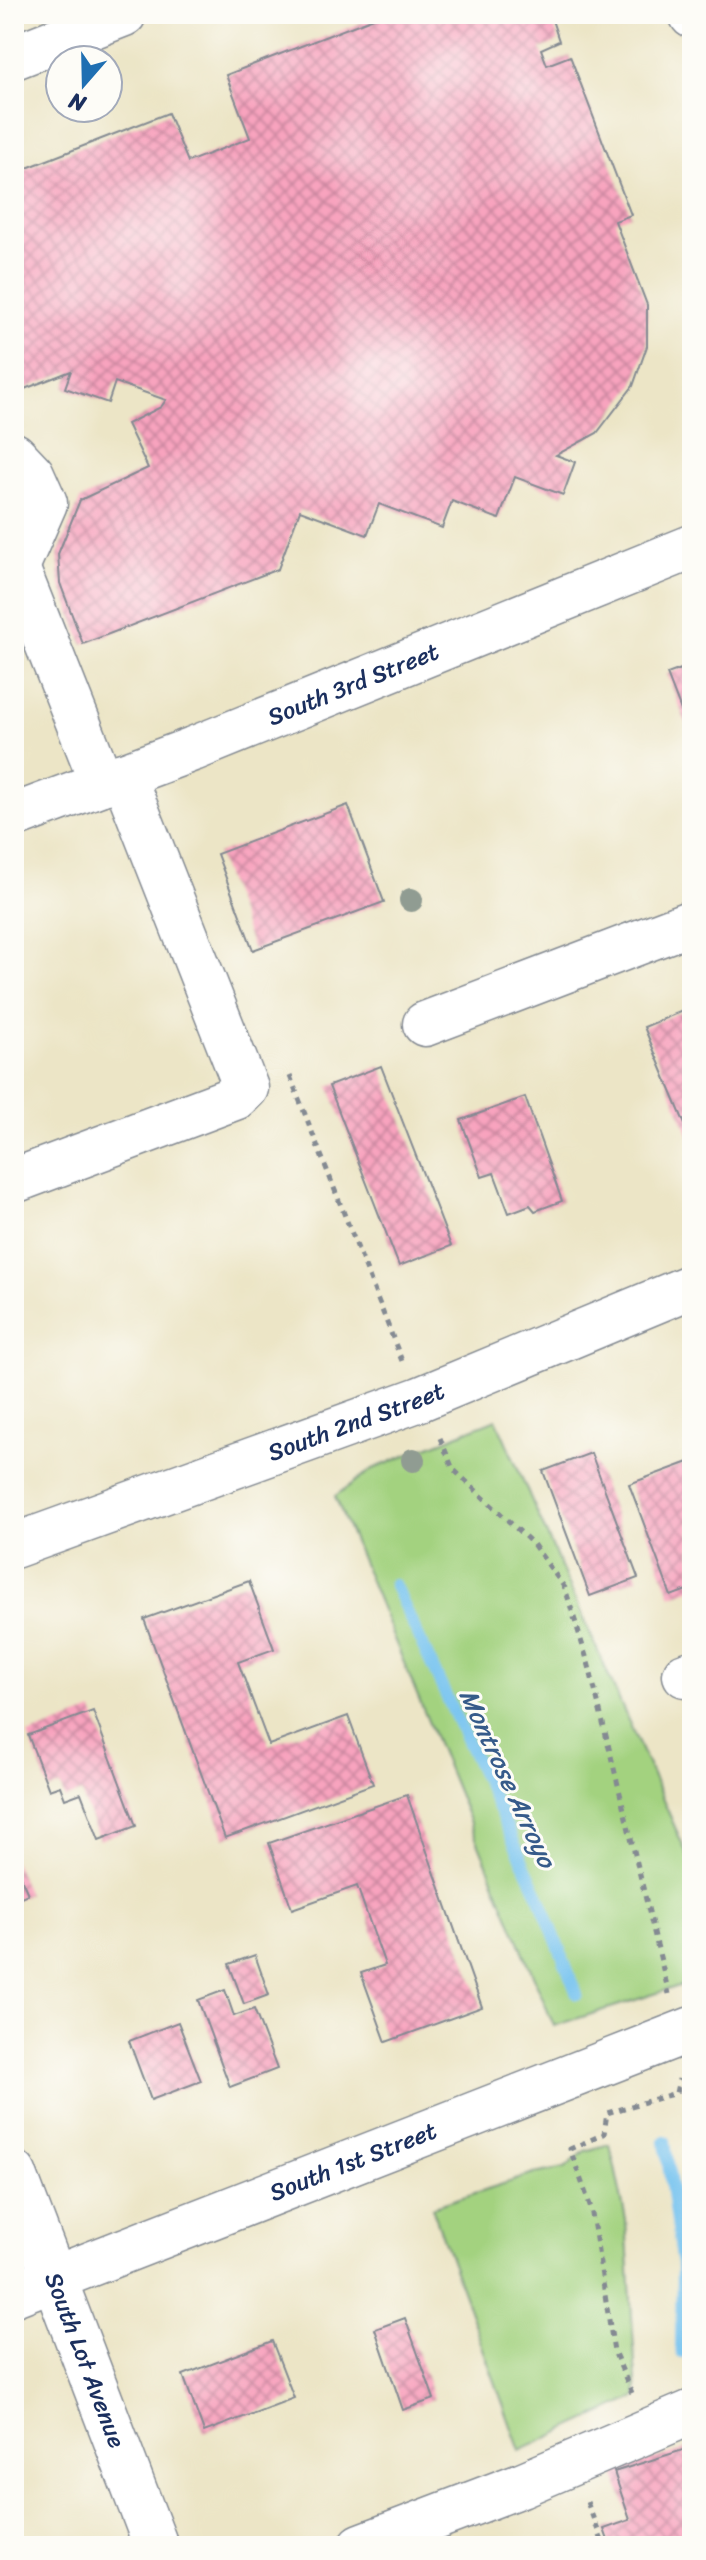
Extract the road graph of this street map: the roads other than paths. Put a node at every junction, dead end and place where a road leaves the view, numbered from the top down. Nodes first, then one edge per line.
1 (124, 14) edge
2 (14, 57) edge
3 (14, 455) edge
4 (692, 547) edge
5 (16, 564) edge
6 (113, 779) junction
7 (14, 816) edge
8 (692, 922) edge
9 (425, 1024) dead end
10 (14, 1181) edge
11 (692, 1286) edge
12 (14, 1546) edge
13 (681, 2014) edge
14 (14, 2173) edge
15 (55, 2278) junction
16 (14, 2294) edge
17 (692, 2412) edge
18 (156, 2546) edge
19 (361, 2546) edge

1 - 2 street
3 - 5 street
4 - 6 street, South 3rd Street
5 - 6 street
6 - 7 street, South 3rd Street
6 - 10 street
8 - 9 street
11 - 12 street, South 2nd Street
13 - 15 street, South 1st Street
14 - 15 street, South Lot Avenue
15 - 16 street, South 1st Street
15 - 18 street, South Lot Avenue
17 - 19 street

